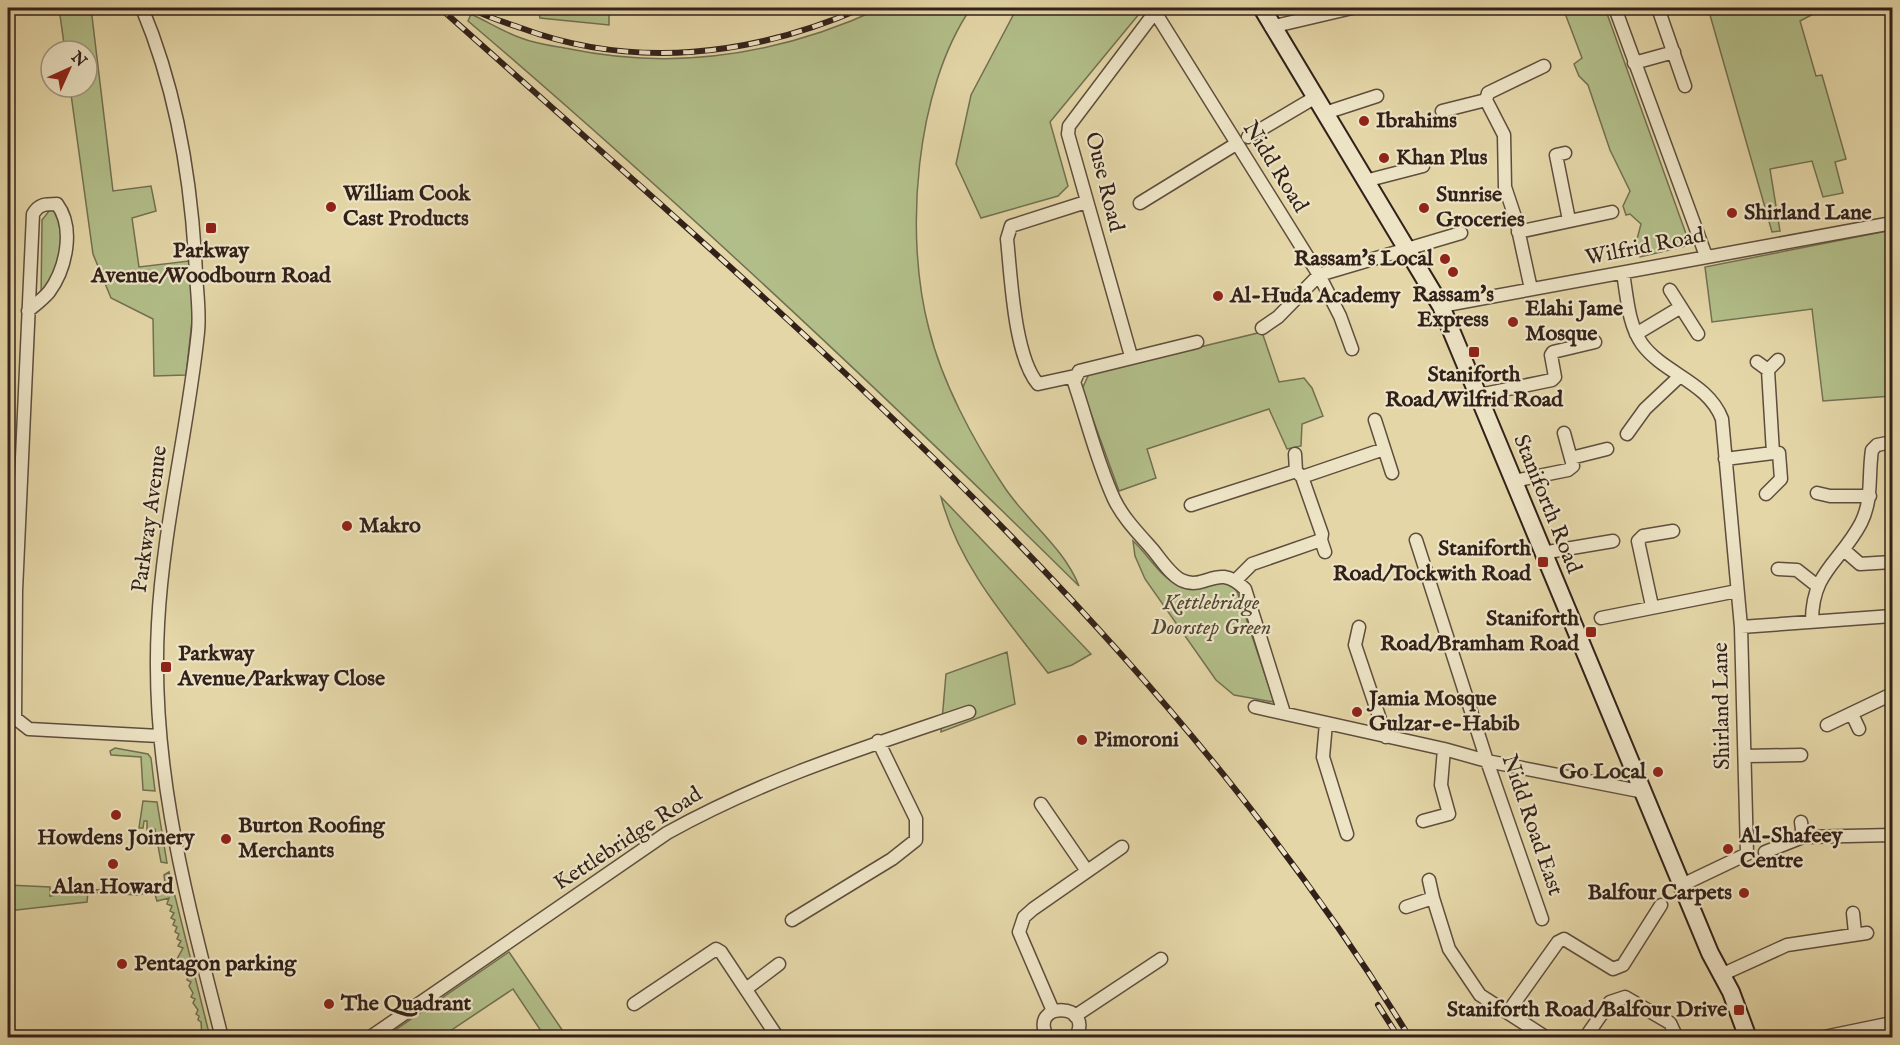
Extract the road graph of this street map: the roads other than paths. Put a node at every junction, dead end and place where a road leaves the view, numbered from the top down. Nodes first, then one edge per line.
1 (142, 8) edge
2 (1262, 8) edge
3 (1352, 8) edge
4 (1615, 8) edge
5 (1658, 8) edge
6 (1156, 10) edge
7 (1271, 27) junction
8 (1674, 52) junction
9 (1634, 63) junction
10 (1544, 66) dead end
11 (1685, 86) dead end
12 (1377, 96) dead end
13 (1314, 98) junction
14 (1486, 100) junction
15 (1449, 105) dead end
16 (1325, 113) junction
17 (1248, 137) dead end
18 (1236, 144) junction
19 (1565, 153) dead end
20 (1423, 166) dead end
21 (1365, 181) junction
22 (1086, 202) junction
23 (1140, 203) dead end
24 (1612, 212) dead end
25 (1569, 220) junction
26 (1893, 223) edge
27 (1518, 232) junction
28 (1461, 233) dead end
29 (1408, 251) junction
30 (1706, 256) junction
31 (1623, 273) junction
32 (1319, 275) junction
33 (1531, 289) junction
34 (1670, 290) dead end
35 (1441, 306) junction
36 (1681, 307) junction
37 (28, 311) junction
38 (1262, 328) dead end
39 (1636, 334) junction
40 (1698, 334) dead end
41 (1197, 342) dead end
42 (1595, 342) dead end
43 (1352, 349) dead end
44 (1131, 356) junction
45 (1778, 360) dead end
46 (1757, 362) dead end
47 (1768, 370) junction
48 (1075, 376) junction
49 (1680, 376) junction
50 (1479, 395) junction
51 (1375, 420) dead end
52 (1564, 433) dead end
53 (1627, 434) dead end
54 (1893, 442) edge
55 (1384, 449) junction
56 (1607, 449) dead end
57 (1780, 453) junction
58 (1295, 454) dead end
59 (1571, 458) junction
60 (1725, 459) junction
61 (1392, 473) dead end
62 (1299, 474) junction
63 (1514, 481) junction
64 (1817, 493) dead end
65 (1766, 494) dead end
66 (1870, 496) junction
67 (1191, 505) dead end
68 (1672, 531) dead end
69 (1416, 540) dead end
70 (1613, 541) dead end
71 (1844, 550) junction
72 (1542, 553) junction
73 (1893, 562) edge
74 (1778, 569) dead end
75 (1236, 580) junction
76 (1816, 585) junction
77 (1737, 591) junction
78 (1652, 606) junction
79 (1893, 616) edge
80 (1601, 618) dead end
81 (1812, 621) junction
82 (1359, 627) dead end
83 (1741, 627) junction
84 (1893, 694) edge
85 (1254, 707) dead end
86 (969, 712) dead end
87 (1284, 713) junction
88 (1852, 714) junction
89 (1326, 723) junction
90 (1827, 725) dead end
91 (1859, 729) dead end
92 (159, 736) junction
93 (1386, 737) junction
94 (878, 741) junction
95 (1444, 749) junction
96 (1802, 755) dead end
97 (1745, 756) junction
98 (1487, 761) junction
99 (1644, 792) junction
100 (1041, 804) dead end
101 (1423, 821) dead end
102 (1801, 822) dead end
103 (1347, 834) dead end
104 (1893, 835) edge
105 (1803, 837) junction
106 (1122, 847) dead end
107 (1765, 852) dead end
108 (1087, 871) junction
109 (1428, 880) dead end
110 (1682, 885) junction
111 (1433, 898) junction
112 (1661, 905) dead end
113 (1406, 907) dead end
114 (1853, 913) dead end
115 (1542, 919) dead end
116 (792, 920) dead end
117 (1161, 959) dead end
118 (779, 964) dead end
119 (1720, 975) junction
120 (746, 989) junction
121 (634, 1004) dead end
122 (1053, 1011) junction
123 (1508, 1012) junction
124 (1076, 1016) junction
125 (1893, 1023) edge
126 (1046, 1037) edge
127 (1824, 1037) edge
128 (222, 1038) edge
129 (369, 1038) edge
130 (778, 1038) edge
131 (1075, 1038) edge
132 (1547, 1038) edge
133 (1585, 1038) edge
134 (1677, 1038) edge
135 (1748, 1038) edge

1 - 92 street, Parkway Avenue
2 - 7 main road, Staniforth Road
3 - 7 street
4 - 9 street
5 - 8 street
6 - 18 street, Nidd Road
6 - 22 street, Ouse Road
7 - 13 main road, Staniforth Road
8 - 9 street
8 - 11 street
9 - 30 street
10 - 14 street
12 - 16 street
13 - 16 main road, Staniforth Road
13 - 17 street
14 - 15 street
14 - 27 street
16 - 21 main road, Staniforth Road
18 - 23 street
18 - 32 street, Nidd Road
19 - 25 street
20 - 21 street
21 - 29 main road, Staniforth Road
22 - 44 street, Ouse Road
22 - 48 street
24 - 25 street
25 - 27 street
26 - 30 street, Wilfrid Road
27 - 33 street
28 - 29 street
29 - 32 street
29 - 35 main road, Staniforth Road
30 - 31 street, Wilfrid Road
31 - 33 street, Wilfrid Road
31 - 39 street, Shirland Lane
32 - 38 street
32 - 43 street, Nidd Road
33 - 35 street, Wilfrid Road
34 - 36 street
35 - 50 main road, Staniforth Road
36 - 39 street
36 - 40 street
37 - 37 street
37 - 92 street
39 - 49 street, Shirland Lane
41 - 44 street
42 - 50 street
44 - 48 street
45 - 47 street
46 - 47 street
47 - 57 street
48 - 75 street
49 - 53 street
49 - 60 street, Shirland Lane
50 - 63 main road, Staniforth Road
51 - 55 street
52 - 59 street
54 - 66 street
55 - 61 street
55 - 62 street
56 - 59 street
57 - 60 street
57 - 65 street
58 - 62 street
59 - 63 street
60 - 77 street, Shirland Lane
62 - 67 street
62 - 75 street
63 - 72 main road, Staniforth Road
64 - 66 street
66 - 71 street
68 - 78 street
69 - 98 street, Nidd Road East
70 - 72 street
71 - 73 street
71 - 76 street
72 - 99 main road, Staniforth Road
74 - 76 street
75 - 87 street
76 - 81 street
77 - 78 street
77 - 83 street, Shirland Lane
78 - 80 street
79 - 81 street
81 - 83 street
82 - 93 street
83 - 97 street, Shirland Lane
84 - 88 street
85 - 87 street
86 - 94 street, Kettlebridge Road
87 - 89 street
88 - 90 street
88 - 91 street
89 - 93 street
89 - 103 street
92 - 128 street, Parkway Avenue
93 - 95 street
94 - 116 street
94 - 129 street, Kettlebridge Road
95 - 98 street
95 - 101 street
96 - 97 street
97 - 110 street, Shirland Lane
98 - 99 street
98 - 115 street, Nidd Road East
99 - 110 main road, Staniforth Road
100 - 108 street
102 - 105 street
104 - 105 street
105 - 107 street
106 - 108 street
108 - 122 street
109 - 111 street
110 - 119 main road, Staniforth Road
111 - 113 street
111 - 123 street
112 - 123 street
114 - 119 street
117 - 124 street
118 - 120 street
119 - 135 main road, Staniforth Road
120 - 121 street
120 - 130 street
122 - 124 street
122 - 126 street
123 - 132 street
124 - 131 street
125 - 127 street
133 - 134 street

